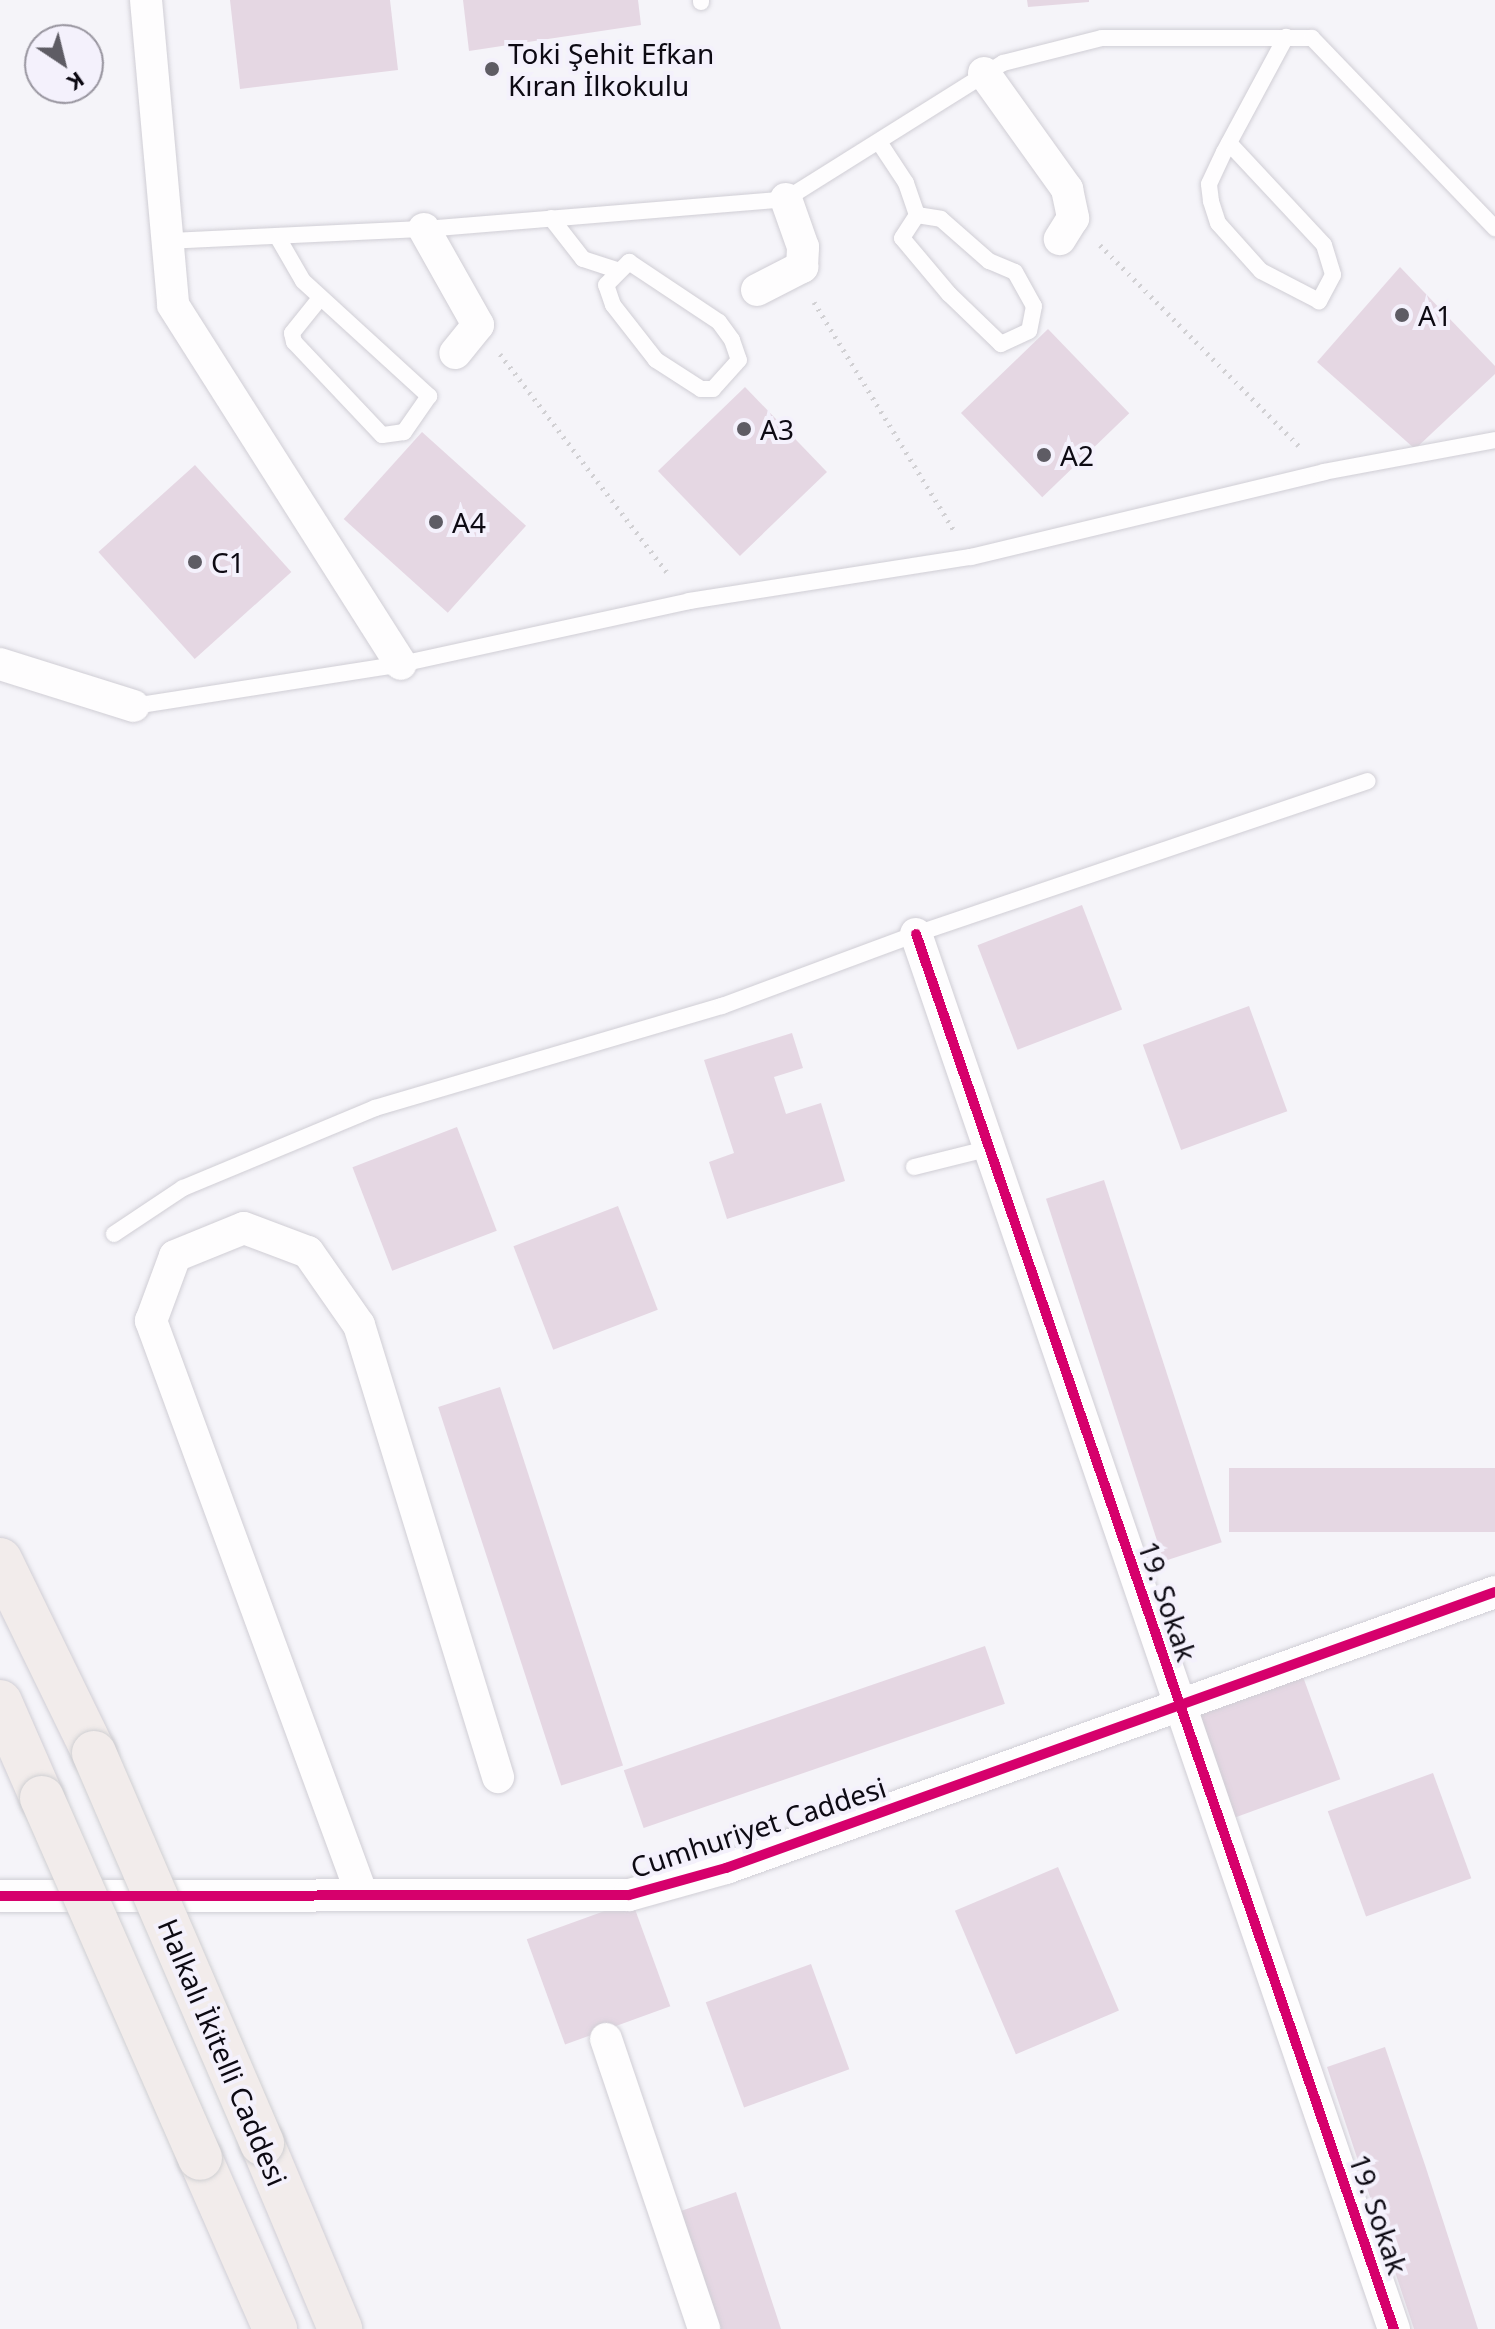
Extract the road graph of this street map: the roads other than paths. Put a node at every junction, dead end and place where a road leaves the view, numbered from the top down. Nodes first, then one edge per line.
1 (146, 0) edge
2 (1286, 37) junction
3 (984, 73) junction
4 (879, 142) junction
5 (1229, 143) junction
6 (786, 199) junction
7 (917, 215) junction
8 (551, 218) junction
9 (1495, 228) edge
10 (424, 229) junction
11 (1067, 229) road end
12 (277, 236) junction
13 (168, 241) junction
14 (616, 270) junction
15 (757, 290) dead end
16 (320, 298) junction
17 (455, 353) dead end
18 (1495, 440) edge
19 (0, 664) edge
20 (401, 664) junction
21 (134, 706) joint
22 (1367, 781) dead end
23 (916, 934) junction
24 (987, 1149) junction
25 (914, 1167) dead end
26 (114, 1234) dead end
27 (0, 1560) edge
28 (1495, 1592) edge
29 (0, 1702) edge
30 (1178, 1704) junction
31 (23, 1773) edge
32 (498, 1777) dead end
33 (362, 1895) junction
34 (0, 1896) edge
35 (606, 2039) dead end
36 (275, 2329) edge
37 (340, 2329) edge
38 (704, 2329) edge
39 (1394, 2329) edge

1 - 13 street
2 - 3 lane
2 - 5 lane
2 - 9 lane
3 - 4 lane
3 - 11 street
4 - 6 lane
4 - 7 lane
5 - 5 lane
6 - 8 lane
6 - 15 street
7 - 7 lane
8 - 10 lane
8 - 14 lane
10 - 12 lane
10 - 17 street
12 - 13 lane
12 - 16 lane
13 - 20 street
14 - 14 lane
16 - 16 lane
18 - 20 lane
19 - 21 street
20 - 21 lane
22 - 23 lane
23 - 24 street, 19. Sokak
23 - 26 lane
24 - 25 lane
24 - 30 street, 19. Sokak
27 - 37 main road, Halkalı İkitelli Caddesi, bridge
28 - 30 street, Cumhuriyet Caddesi
29 - 31 main road
30 - 33 street, Cumhuriyet Caddesi
30 - 39 street, 19. Sokak
31 - 36 main road, bridge
32 - 33 street
33 - 34 street, Cumhuriyet Caddesi
35 - 38 street

